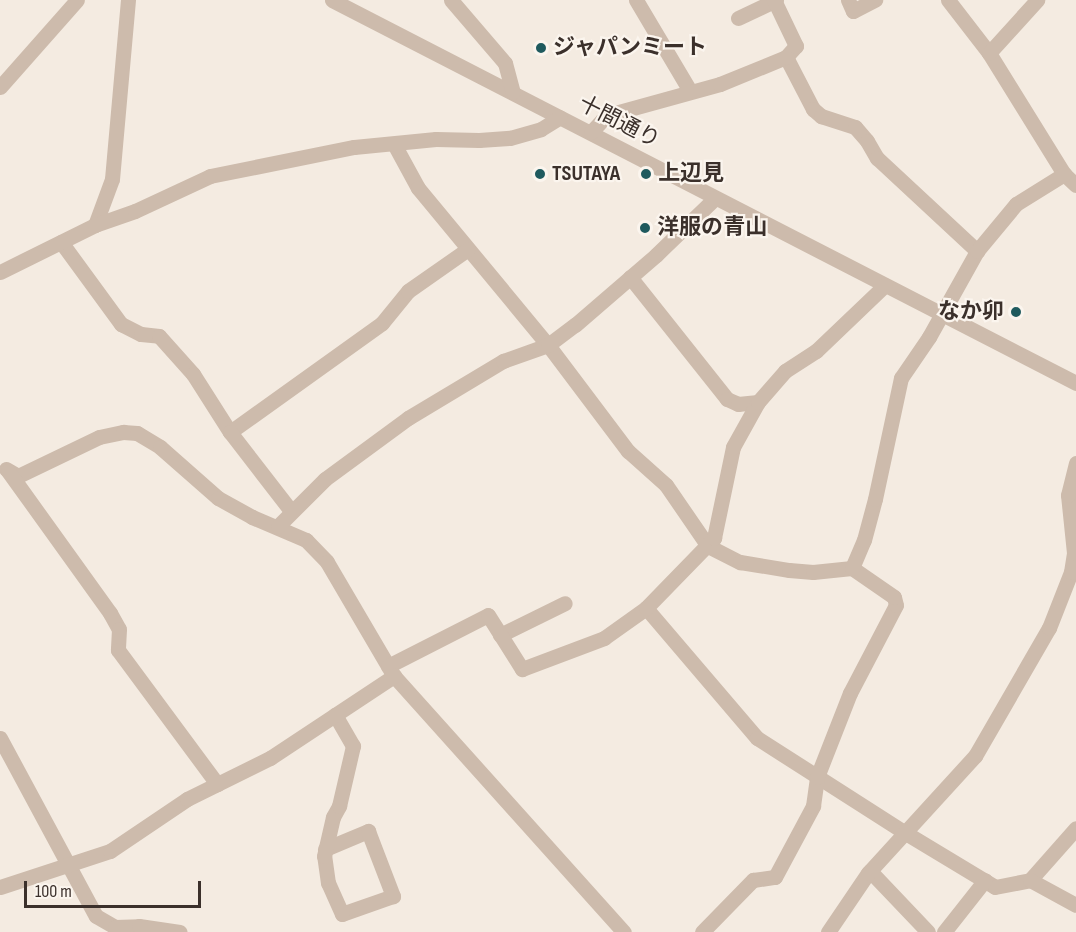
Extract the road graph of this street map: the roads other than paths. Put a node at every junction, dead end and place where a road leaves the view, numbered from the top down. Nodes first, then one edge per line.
1 (77, 0) edge
2 (128, 0) edge
3 (332, 0) edge
4 (451, 0) edge
5 (636, 0) edge
6 (775, 0) edge
7 (848, 0) edge
8 (875, 0) edge
9 (948, 0) edge
10 (1037, 0) edge
11 (738, 18) dead end
12 (989, 53) junction
13 (786, 57) junction
14 (0, 87) edge
15 (690, 91) junction
16 (513, 92) junction
17 (560, 117) junction
18 (591, 132) junction
19 (394, 144) junction
20 (1064, 174) junction
21 (1076, 185) edge
22 (715, 198) junction
23 (95, 225) junction
24 (61, 242) junction
25 (468, 249) junction
26 (977, 251) junction
27 (0, 272) edge
28 (630, 277) junction
29 (885, 285) junction
30 (940, 313) junction
31 (548, 345) junction
32 (1076, 382) edge
33 (758, 402) junction
34 (230, 432) junction
35 (1076, 463) edge
36 (3, 465) edge
37 (291, 511) junction
38 (278, 526) junction
39 (708, 546) junction
40 (852, 568) junction
41 (565, 603) dead end
42 (646, 608) junction
43 (500, 635) junction
44 (391, 671) junction
45 (335, 715) junction
46 (0, 738) edge
47 (817, 777) junction
48 (217, 784) junction
49 (1076, 828) edge
50 (904, 832) junction
51 (325, 849) junction
52 (67, 865) junction
53 (870, 871) junction
54 (985, 880) junction
55 (1030, 880) junction
56 (0, 887) edge
57 (1076, 905) edge
58 (180, 932) edge
59 (624, 932) edge
60 (702, 932) edge
61 (828, 932) edge
62 (928, 932) edge
63 (944, 932) edge

1 - 14 street
2 - 23 street
3 - 16 street, 十間通り
4 - 16 street
5 - 15 street
6 - 11 street
6 - 13 street
7 - 8 street
9 - 12 street
10 - 12 street
12 - 20 street
13 - 15 street
13 - 26 street
15 - 18 street
16 - 17 street, 十間通り
17 - 18 street, 十間通り
17 - 19 street
18 - 22 street, 十間通り
19 - 23 street
19 - 25 street
20 - 21 street
20 - 26 street
22 - 28 street
22 - 29 street, 十間通り
23 - 24 street
24 - 27 street
24 - 34 street
25 - 31 street
25 - 34 street
26 - 30 street
28 - 31 street
28 - 33 street
29 - 30 street, 十間通り
29 - 33 street
30 - 32 street, 十間通り
30 - 40 street
31 - 37 street
31 - 39 street
33 - 39 street
34 - 37 street
35 - 50 street
36 - 38 street
36 - 48 street
37 - 38 street
38 - 44 street
39 - 40 street
39 - 42 street
40 - 47 street
41 - 43 street
42 - 43 street
42 - 47 street
43 - 44 street
44 - 45 street
44 - 59 street
45 - 48 street
45 - 51 street
46 - 52 street
47 - 50 street
47 - 60 street
48 - 52 street
49 - 55 street
50 - 53 street
50 - 54 street
51 - 51 street
52 - 56 street
52 - 58 street
53 - 61 street
53 - 62 street
54 - 55 street
54 - 63 street
55 - 57 street

